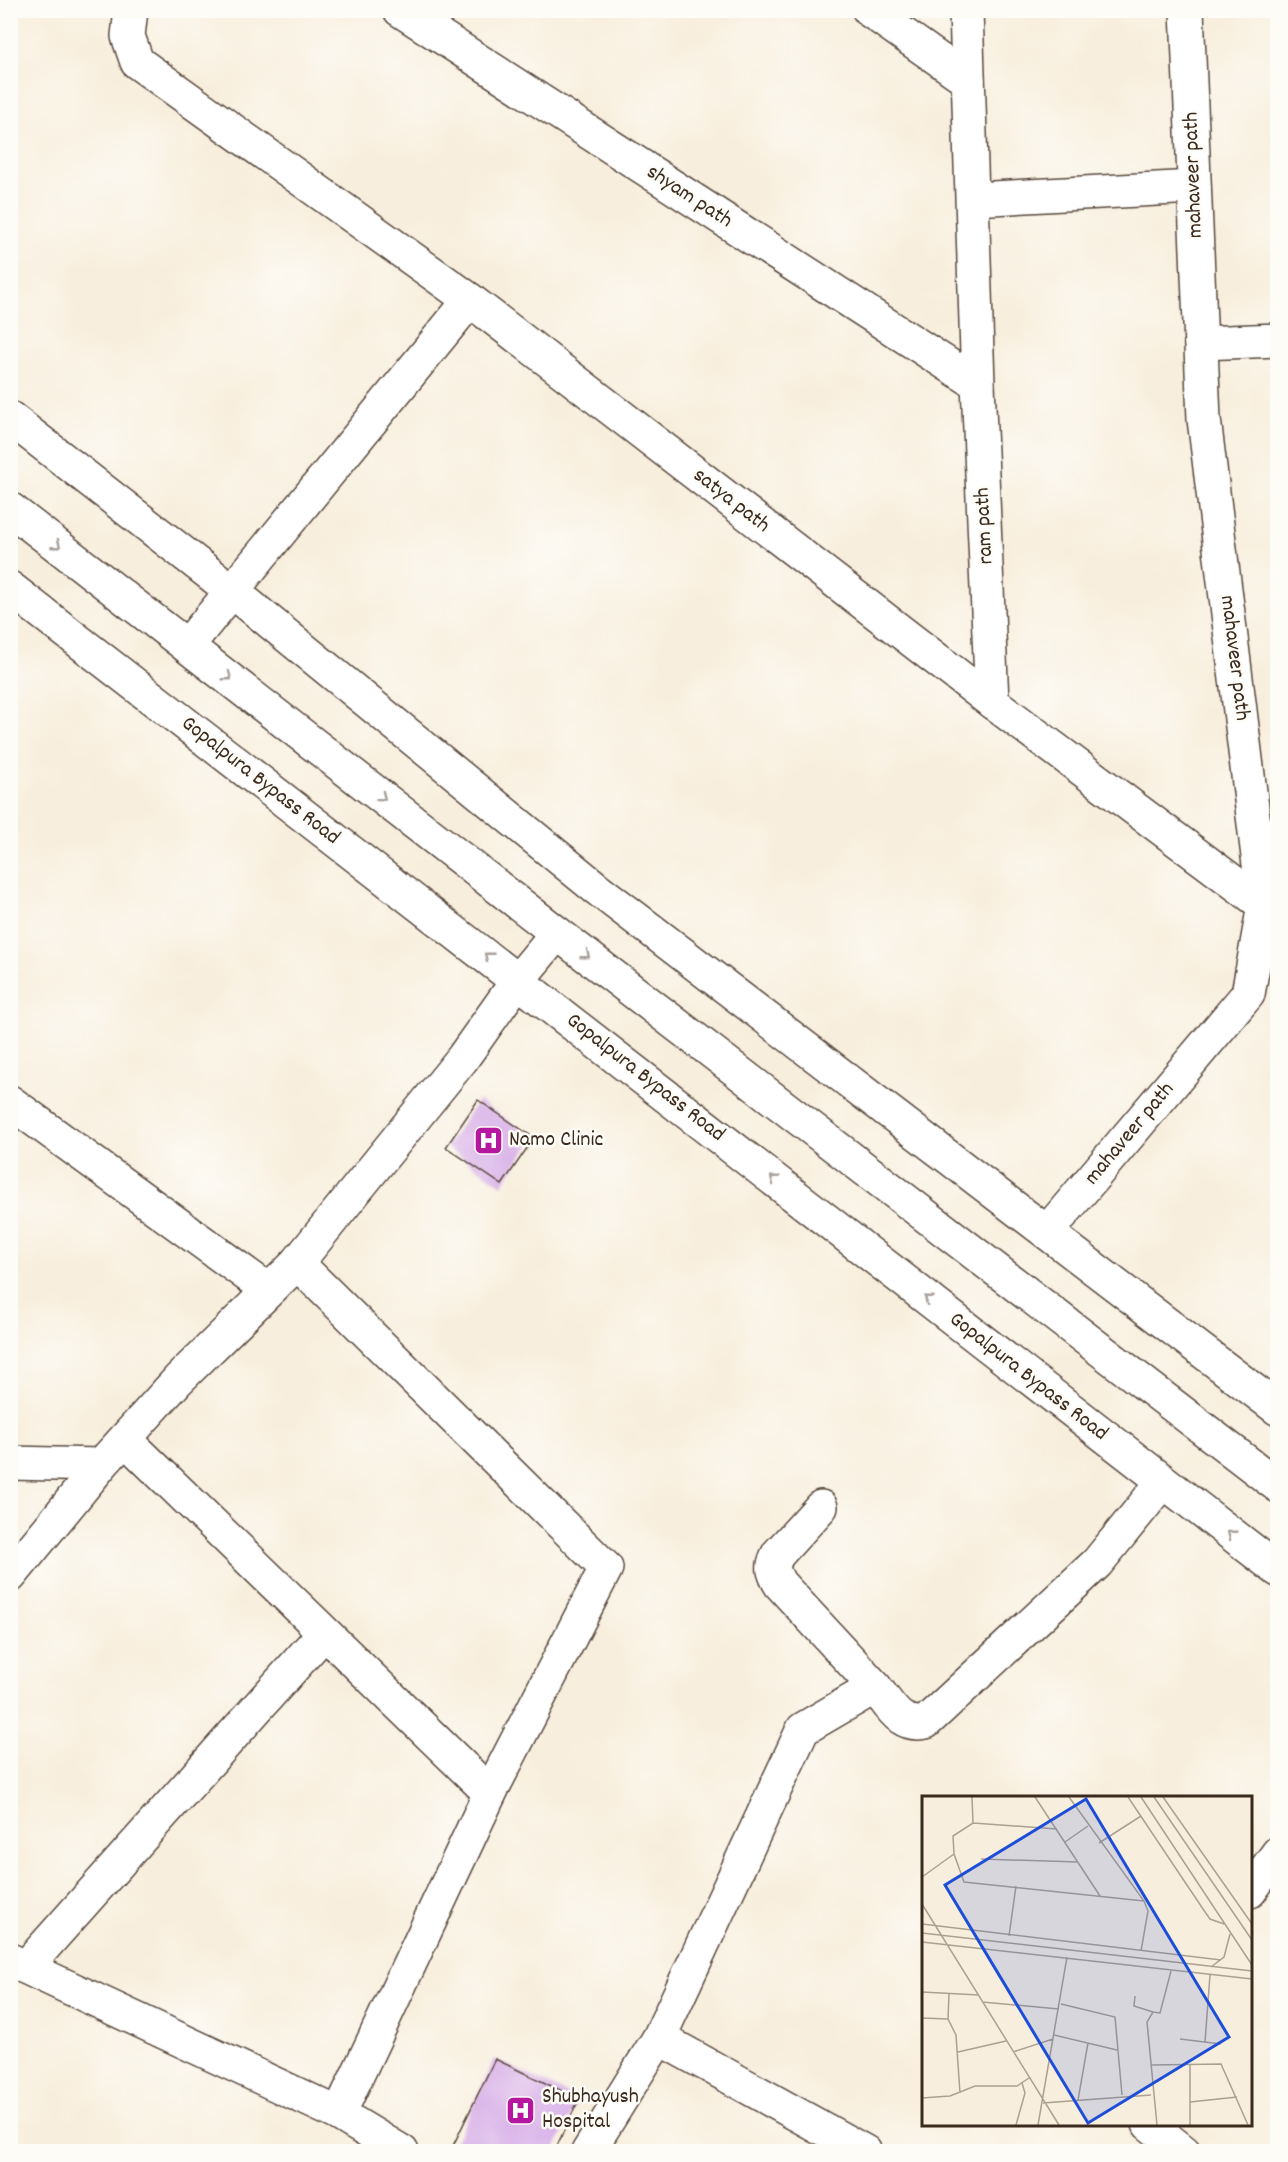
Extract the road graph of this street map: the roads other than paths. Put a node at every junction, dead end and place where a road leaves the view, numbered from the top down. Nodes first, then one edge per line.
1 (131, 10) edge
2 (400, 10) edge
3 (869, 10) edge
4 (966, 10) edge
5 (1187, 10) edge
6 (968, 80) junction
7 (1194, 187) junction
8 (973, 199) junction
9 (470, 300) junction
10 (1278, 340) edge
11 (1201, 343) junction
12 (978, 384) junction
13 (10, 418) edge
14 (10, 509) edge
15 (10, 588) edge
16 (232, 591) junction
17 (186, 646) junction
18 (992, 702) junction
19 (1264, 905) junction
20 (557, 933) junction
21 (518, 980) junction
22 (10, 1102) edge
23 (1047, 1232) junction
24 (297, 1263) junction
25 (268, 1290) junction
26 (1278, 1409) edge
27 (125, 1439) junction
28 (10, 1463) edge
29 (101, 1465) junction
30 (1163, 1482) junction
31 (1278, 1486) edge
32 (821, 1507) dead end
33 (1278, 1570) edge
34 (10, 1576) edge
35 (324, 1633) junction
36 (875, 1687) junction
37 (490, 1793) junction
38 (1278, 1853) edge
39 (1252, 1890) edge
40 (18, 1964) edge
41 (659, 2038) junction
42 (339, 2114) junction
43 (1152, 2126) edge
44 (402, 2151) edge
45 (588, 2151) edge
46 (865, 2151) edge
47 (1184, 2151) edge

1 - 9 street, satya path
2 - 12 street, shyam path
3 - 6 street
4 - 6 street, ram path
5 - 7 street, mahaveer path
6 - 8 street, ram path
7 - 8 street
7 - 11 street, mahaveer path
8 - 12 street, ram path
9 - 16 street
9 - 18 street, satya path
10 - 11 street
11 - 19 street, mahaveer path
12 - 18 street, ram path
13 - 16 street
14 -> 17 street
21 -> 15 street, Gopalpura Bypass Road
16 - 17 street
16 - 23 street
17 -> 20 street
18 - 19 street
19 - 23 street, mahaveer path
20 - 21 street
20 -> 31 street
21 - 24 street
30 -> 21 street, Gopalpura Bypass Road
22 - 25 street
23 - 26 street
24 - 25 street
24 - 37 street
25 - 27 street
27 - 29 street
27 - 35 street
28 - 29 street
29 - 34 street
33 -> 30 street, Gopalpura Bypass Road
30 - 36 street
32 - 36 street
35 - 37 street
35 - 40 street
36 - 41 street
37 - 42 street
38 - 39 street
40 - 42 street
41 - 45 street
41 - 46 street
42 - 44 street
43 - 47 street

